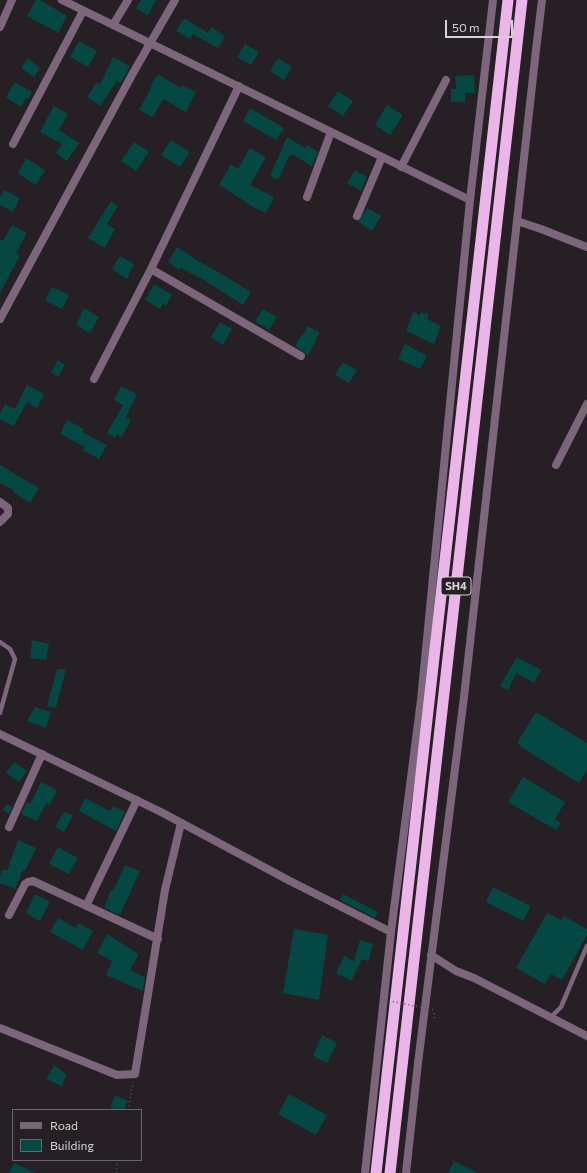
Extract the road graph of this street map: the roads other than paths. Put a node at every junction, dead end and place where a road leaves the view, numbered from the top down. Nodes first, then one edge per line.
1 (12, 0) edge
2 (62, 0) edge
3 (128, 0) edge
4 (175, 0) edge
5 (493, 0) edge
6 (508, 0) edge
7 (522, 0) edge
8 (542, 0) edge
9 (83, 11) junction
10 (113, 25) junction
11 (0, 27) edge
12 (150, 42) junction
13 (446, 80) dead end
14 (239, 86) junction
15 (331, 132) junction
16 (13, 144) dead end
17 (382, 157) junction
18 (401, 167) junction
19 (307, 197) dead end
20 (470, 200) junction
21 (357, 216) dead end
22 (518, 220) junction
23 (587, 248) edge
24 (151, 269) junction
25 (0, 319) edge
26 (301, 356) dead end
27 (94, 379) dead end
28 (587, 404) edge
29 (556, 465) dead end
30 (0, 502) edge
31 (0, 522) edge
32 (0, 642) edge
33 (0, 713) edge
34 (0, 734) edge
35 (42, 754) junction
36 (137, 800) junction
37 (181, 823) junction
38 (9, 828) dead end
39 (86, 906) junction
40 (9, 915) dead end
41 (391, 932) junction
42 (158, 939) junction
43 (587, 946) edge
44 (431, 955) junction
45 (551, 1017) junction
46 (0, 1028) edge
47 (587, 1036) edge
48 (365, 1173) edge
49 (376, 1173) edge
50 (390, 1173) edge
51 (406, 1173) edge

1 - 11 street
2 - 9 street
3 - 10 street
4 - 12 street
5 - 20 street
6 - 49 highway, SH4
7 - 50 highway, SH4
8 - 22 street
9 - 10 street
9 - 16 street
10 - 12 street
12 - 14 street
12 - 25 street
13 - 18 street
14 - 15 street
14 - 24 street
15 - 17 street
15 - 19 street
17 - 18 street
17 - 21 street
18 - 20 street
20 - 41 street
22 - 23 street
22 - 44 street
24 - 26 street
24 - 27 street
28 - 29 street
30 - 31 street
32 - 33 lane
34 - 35 street
35 - 36 street
35 - 38 street
36 - 37 street
36 - 39 street
37 - 41 street
37 - 42 street
39 - 40 street
39 - 42 street
41 - 48 street
42 - 46 street
43 - 45 lane
44 - 45 street
44 - 51 street
45 - 47 street

